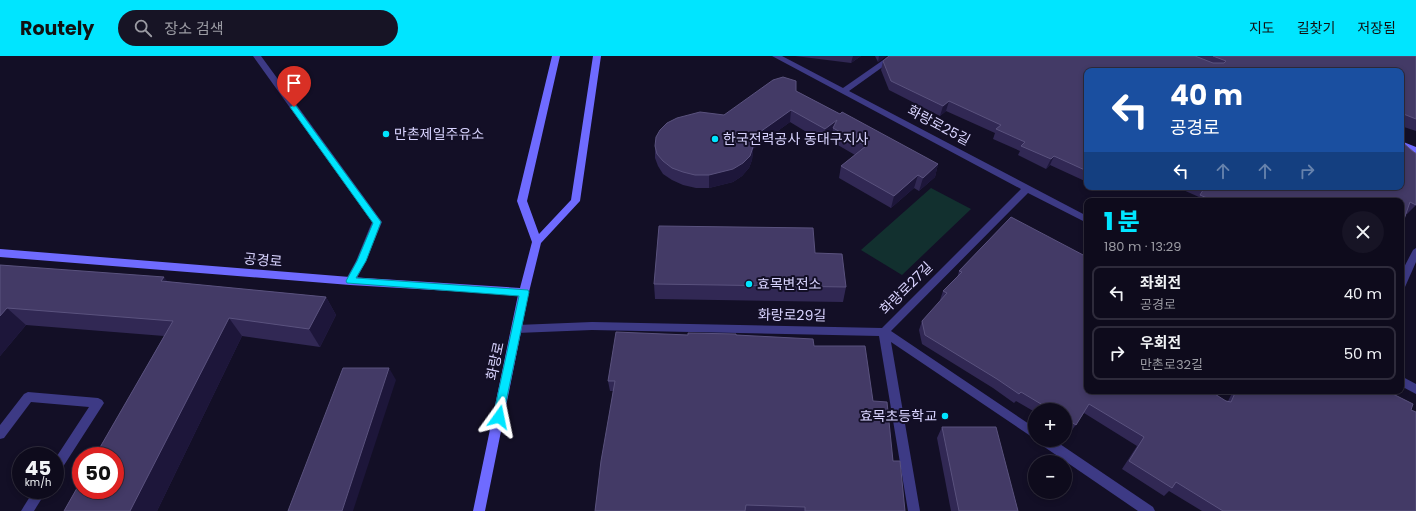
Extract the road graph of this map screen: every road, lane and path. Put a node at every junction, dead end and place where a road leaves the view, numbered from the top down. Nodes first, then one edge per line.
1 (257, 56) edge
2 (556, 56) edge
3 (597, 56) edge
4 (776, 56) edge
5 (894, 56) edge
6 (844, 91) junction
7 (1404, 145) edge
8 (1416, 150) edge
9 (1027, 189) junction
10 (1084, 218) edge
11 (537, 242) junction
12 (1416, 252) edge
13 (0, 253) edge
14 (1404, 278) edge
15 (350, 281) junction
16 (524, 292) junction
17 (517, 329) junction
18 (884, 332) junction
19 (1404, 383) edge
20 (1416, 389) edge
21 (1028, 429) edge
22 (0, 434) edge
23 (1054, 447) edge
24 (64, 454) edge
25 (35, 499) edge
26 (27, 511) edge
27 (479, 511) edge
28 (914, 511) edge
29 (1149, 511) edge

1 - 15 street
2 - 11 main road
3 - 11 main road, 화랑로
4 - 6 street, 화랑로25길
5 - 6 street
6 - 9 street, 화랑로25길
7 - 8 main road
9 - 10 street, 화랑로25길
9 - 18 street, 화랑로27길
11 - 16 main road, 화랑로
12 - 14 street
13 - 15 main road, 공경로
15 - 16 main road, 공경로
16 - 17 main road, 화랑로
17 - 18 street, 화랑로29길
17 - 27 main road, 화랑로
18 - 21 street
18 - 28 street, 화랑로27길
19 - 20 street
22 - 24 street
23 - 29 street
25 - 26 street

